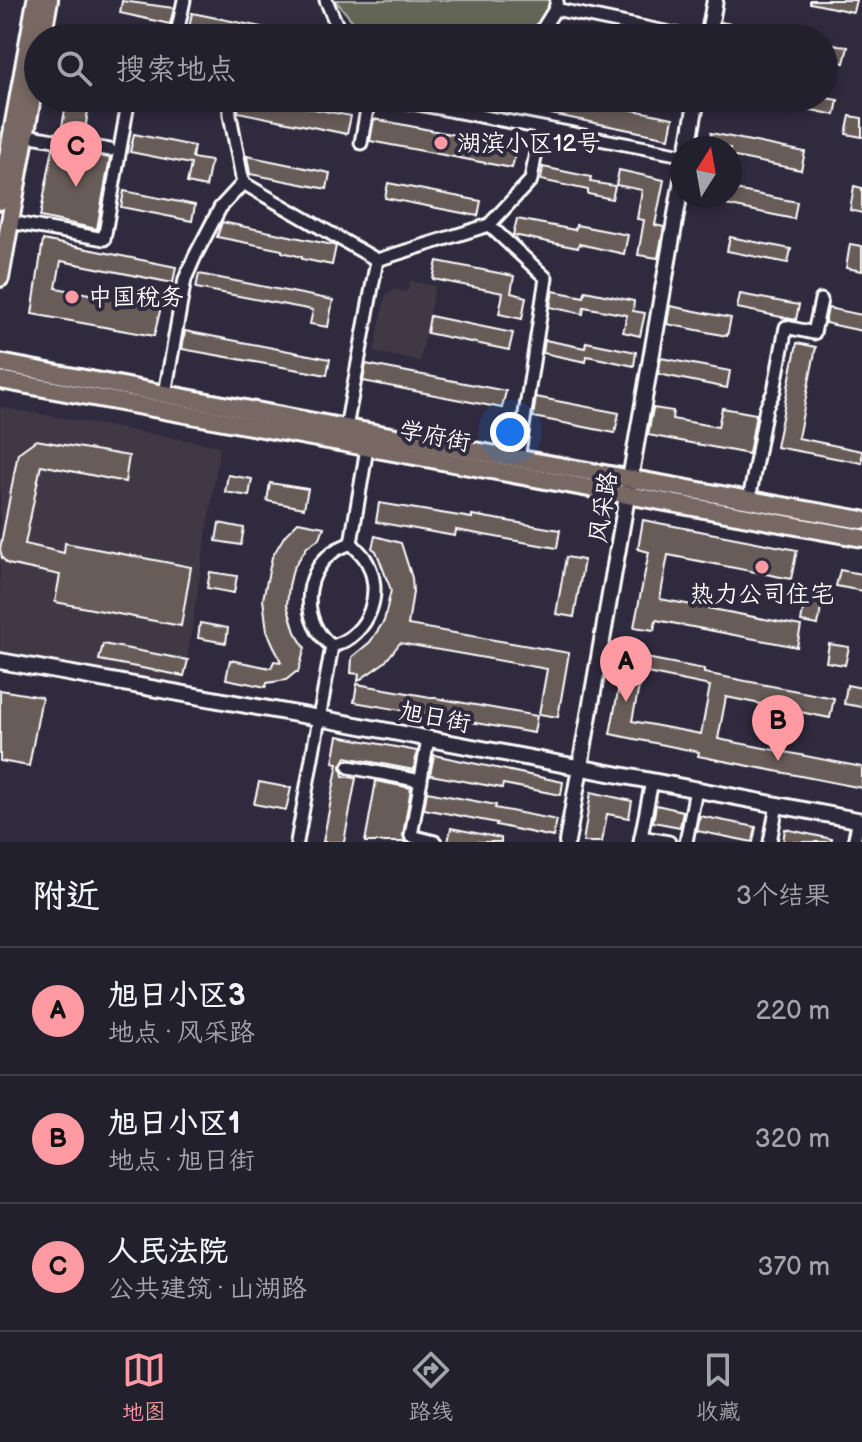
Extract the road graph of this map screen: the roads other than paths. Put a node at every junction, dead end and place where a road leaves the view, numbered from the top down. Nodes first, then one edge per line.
1 (36, 0) edge
2 (49, 0) edge
3 (184, 0) edge
4 (326, 0) edge
5 (715, 0) edge
6 (556, 5) edge
7 (32, 24) edge
8 (45, 24) edge
9 (179, 24) edge
10 (336, 24) edge
11 (545, 24) edge
12 (635, 24) edge
13 (711, 24) edge
14 (24, 67) edge
15 (30, 112) edge
16 (127, 112) edge
17 (230, 112) edge
18 (367, 112) edge
19 (458, 112) edge
20 (694, 112) edge
21 (540, 129) junction
22 (26, 135) junction
23 (690, 136) edge
24 (361, 143) dead end
25 (110, 150) dead end
26 (670, 153) edge
27 (243, 183) junction
28 (0, 201) edge
29 (677, 208) edge
30 (10, 222) junction
31 (489, 225) junction
32 (377, 260) junction
33 (0, 278) edge
34 (821, 300) dead end
35 (0, 363) edge
36 (0, 380) edge
37 (165, 394) junction
38 (288, 425) junction
39 (346, 428) junction
40 (367, 448) junction
41 (518, 459) junction
42 (629, 488) junction
43 (749, 500) junction
44 (862, 520) edge
45 (862, 538) edge
46 (351, 543) junction
47 (332, 646) junction
48 (0, 661) edge
49 (319, 718) junction
50 (428, 739) junction
51 (349, 767) dead end
52 (581, 767) junction
53 (421, 781) junction
54 (652, 781) junction
55 (696, 789) junction
56 (777, 805) junction
57 (860, 820) edge
58 (641, 839) edge
59 (297, 842) edge
60 (435, 842) edge
61 (567, 842) edge
62 (669, 842) edge
63 (686, 842) edge
64 (770, 842) edge
65 (854, 842) edge

1 - 7 main road
2 - 8 main road
3 - 9 street
4 - 10 street
5 - 13 main road
6 - 11 street
6 - 12 street
14 - 28 main road
15 - 22 main road
16 - 30 street
17 - 27 street
18 - 24 street
19 - 21 street
20 - 23 main road
21 - 26 street
21 - 31 street
22 - 25 street
22 - 30 main road
27 - 32 street
27 - 37 street
29 - 42 main road, 风采路
30 - 33 main road
31 - 32 street
31 - 41 street
32 - 39 street
34 - 43 street
35 - 37 main road, 学府街
36 - 38 main road, 学府街
37 - 38 main road, 学府街
38 - 39 main road, 学府街
38 - 40 main road, 学府街
39 - 41 main road, 学府街
40 - 42 main road, 学府街
40 - 46 street
41 - 42 main road, 学府街
42 - 43 main road, 学府街
42 - 45 main road, 学府街
42 - 52 main road, 风采路
43 - 44 main road, 学府街
46 - 47 street
46 - 47 street
47 - 49 street
48 - 49 main road, 旭日街
49 - 50 main road, 旭日街
49 - 59 street
50 - 52 main road, 旭日街
50 - 53 street
51 - 53 street
52 - 54 main road, 旭日街
52 - 61 main road, 风采路
53 - 60 street
54 - 55 main road, 旭日街
54 - 58 street
55 - 56 main road, 旭日街
55 - 63 street
56 - 57 main road, 旭日街
56 - 64 street
57 - 65 street
58 - 62 street

